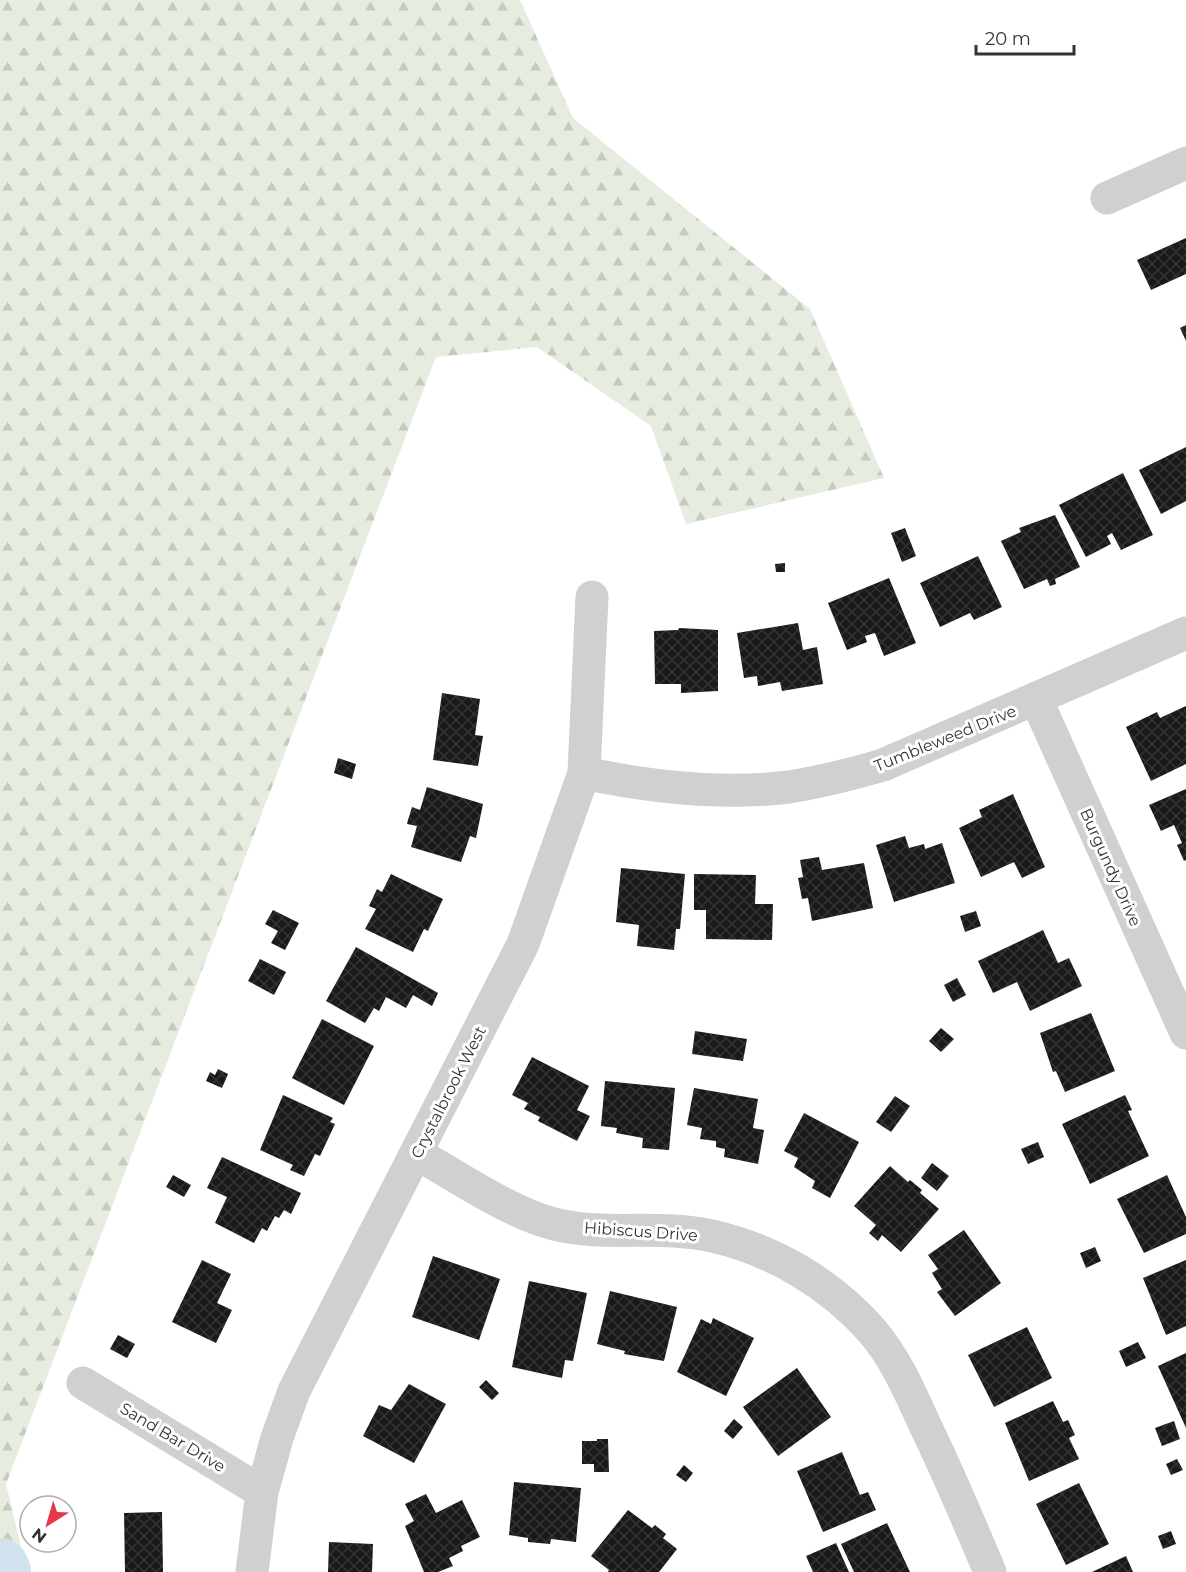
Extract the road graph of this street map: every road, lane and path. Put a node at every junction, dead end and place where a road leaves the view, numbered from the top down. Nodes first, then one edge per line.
1 (1186, 163) edge
2 (1107, 198) dead end
3 (592, 597) dead end
4 (1186, 633) edge
5 (1037, 700) junction
6 (584, 773) junction
7 (1186, 1033) edge
8 (417, 1154) junction
9 (83, 1383) dead end
10 (262, 1492) junction
11 (252, 1572) edge
12 (990, 1572) edge

1 - 2 street
3 - 6 street, Crystalbrook West
4 - 5 street, Tumbleweed Drive
5 - 6 street, Tumbleweed Drive
5 - 7 street, Burgundy Drive
6 - 8 street, Crystalbrook West
8 - 10 street, Crystalbrook West
8 - 12 street, Hibiscus Drive
9 - 10 street, Sand Bar Drive
10 - 11 street, Crystalbrook West

